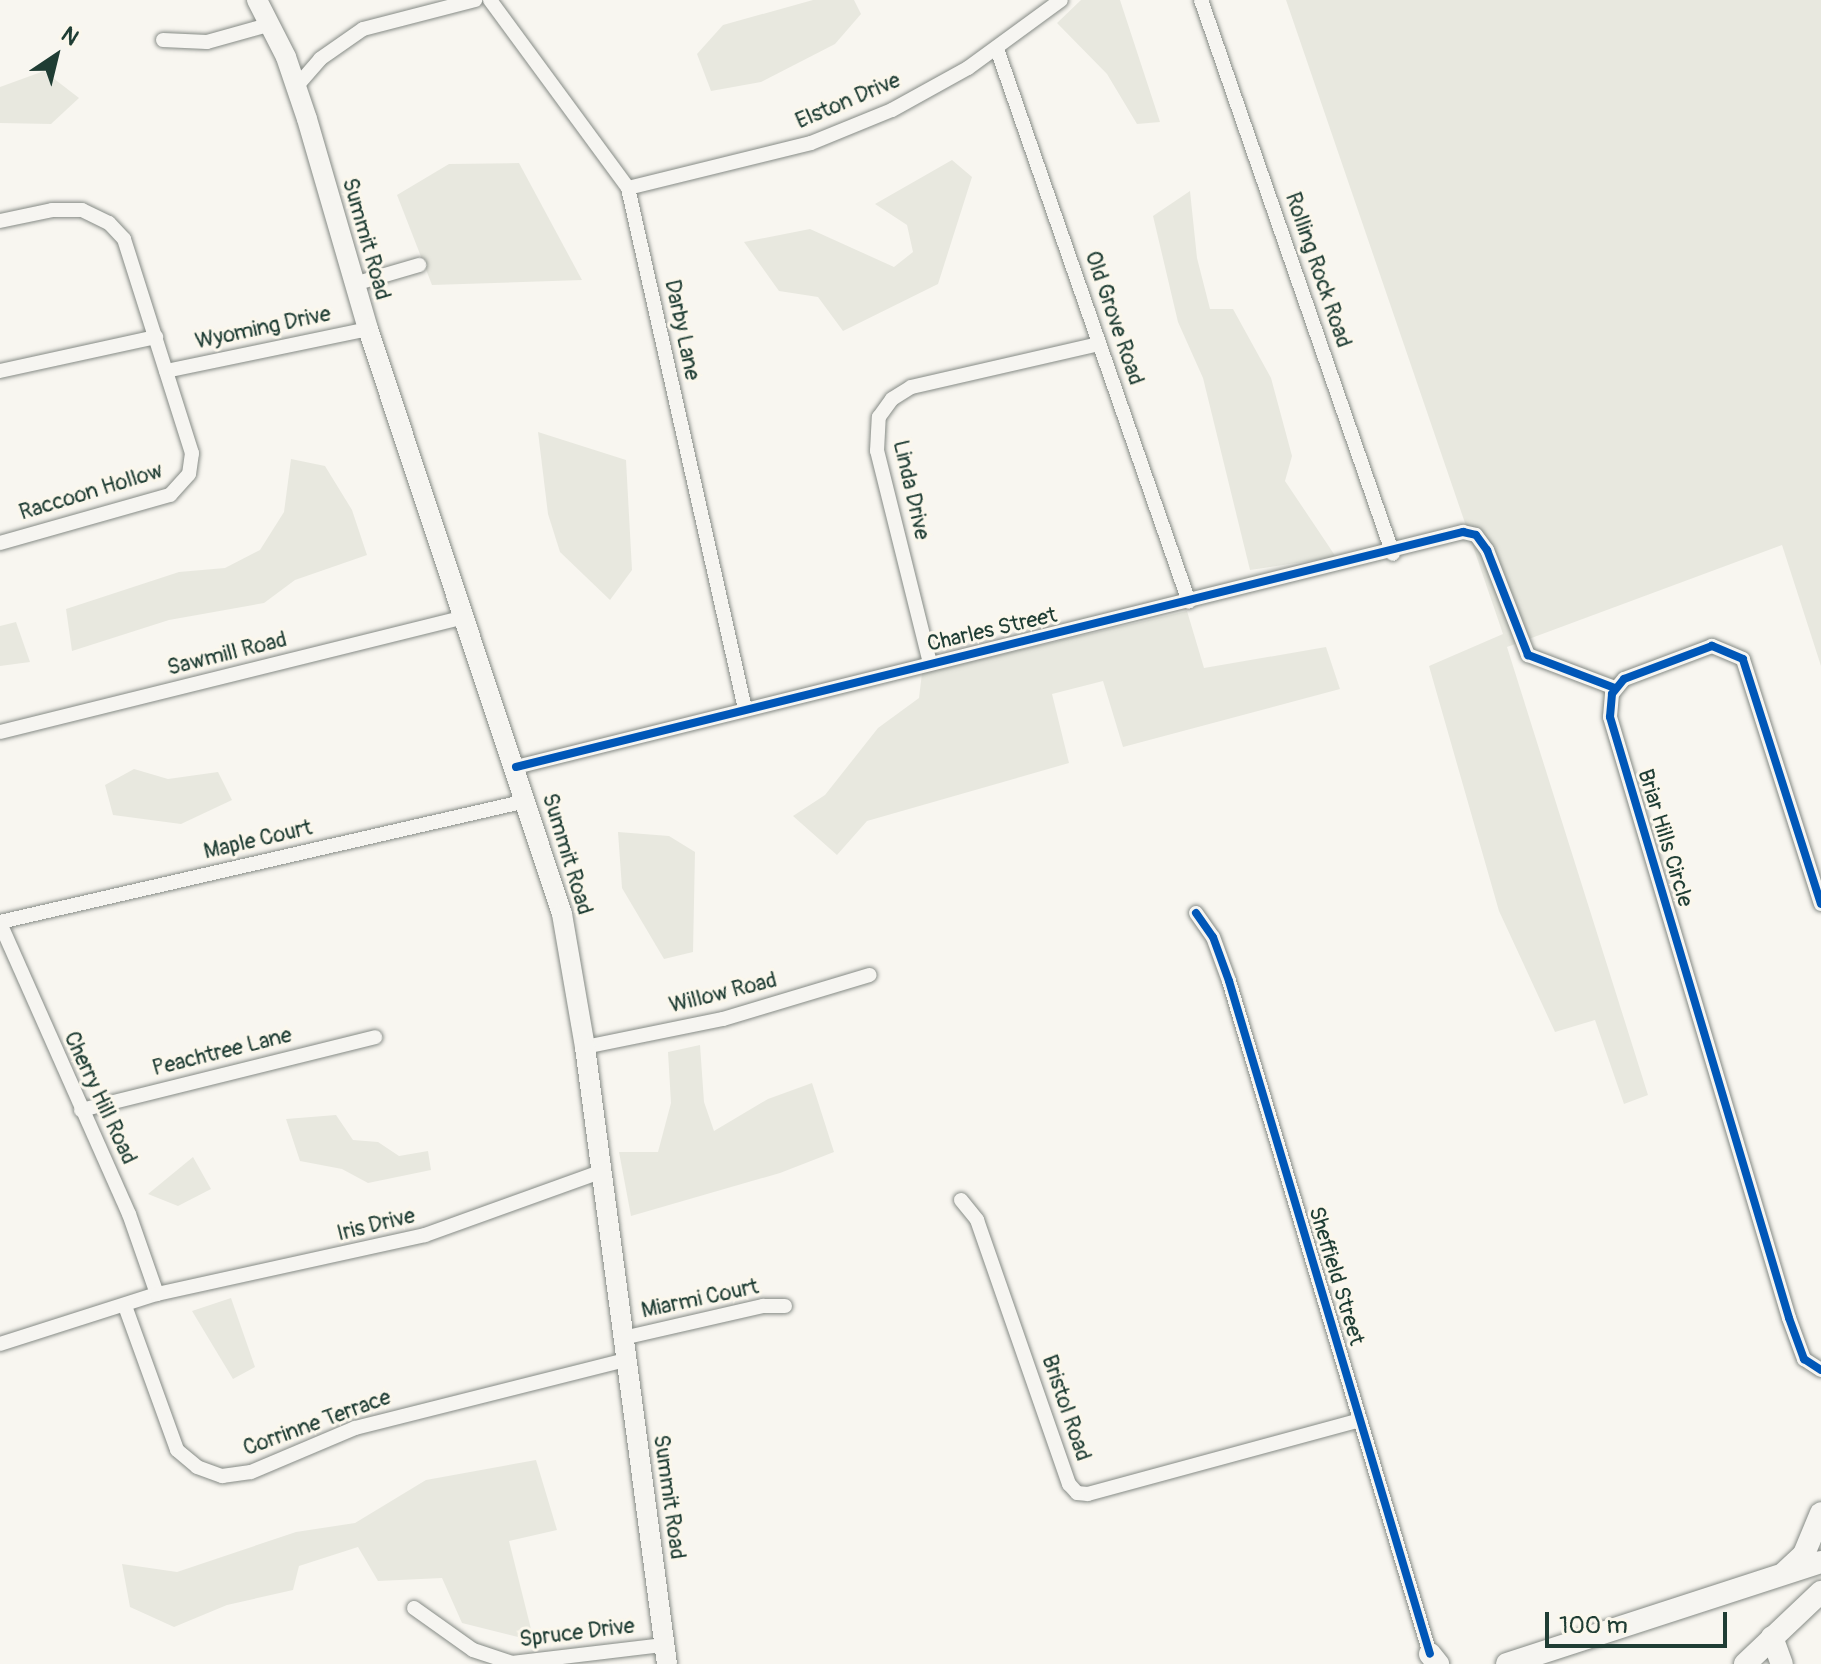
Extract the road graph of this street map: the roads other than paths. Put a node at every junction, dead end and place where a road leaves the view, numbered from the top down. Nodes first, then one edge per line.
1 (257, 0) edge
2 (475, 0) edge
3 (490, 0) edge
4 (1061, 0) edge
5 (1201, 0) edge
6 (271, 24) junction
7 (163, 40) dead end
8 (997, 49) junction
9 (296, 87) junction
10 (628, 188) junction
11 (0, 221) edge
12 (419, 265) dead end
13 (354, 284) junction
14 (368, 329) junction
15 (156, 337) junction
16 (1099, 344) junction
17 (0, 371) edge
18 (166, 371) junction
19 (0, 543) edge
20 (1393, 554) junction
21 (1189, 602) junction
22 (464, 617) junction
23 (930, 663) junction
24 (1615, 688) junction
25 (745, 709) junction
26 (0, 732) edge
27 (516, 767) junction
28 (526, 801) junction
29 (1821, 904) edge
30 (1196, 913) dead end
31 (0, 922) edge
32 (870, 975) dead end
33 (375, 1037) dead end
34 (585, 1047) junction
35 (81, 1110) junction
36 (600, 1172) junction
37 (961, 1200) dead end
38 (157, 1294) junction
39 (125, 1306) junction
40 (785, 1306) dead end
41 (623, 1338) junction
42 (0, 1344) edge
43 (626, 1360) junction
44 (1821, 1370) edge
45 (1360, 1420) junction
46 (1821, 1513) edge
47 (1821, 1562) edge
48 (1777, 1578) junction
49 (1818, 1592) edge
50 (414, 1608) dead end
51 (1772, 1637) junction
52 (666, 1654) edge
53 (1432, 1661) edge
54 (1507, 1664) edge
55 (1745, 1664) edge
56 (1782, 1664) edge

1 - 6 main road, Summit Road
2 - 9 street
3 - 10 street, Darby Lane
4 - 8 street, Elston Drive
5 - 20 street, Rolling Rock Road
6 - 7 street
6 - 9 main road, Summit Road
8 - 10 street, Elston Drive
8 - 16 street, Old Grove Road
9 - 13 main road, Summit Road
10 - 25 street, Darby Lane
11 - 15 street, Raccoon Hollow
12 - 13 street
13 - 14 main road, Summit Road
14 - 18 street, Wyoming Drive
14 - 22 main road, Summit Road
15 - 17 street
15 - 18 street, Raccoon Hollow
16 - 21 street, Old Grove Road
16 - 23 street, Linda Drive
18 - 19 street, Raccoon Hollow
20 - 21 street, Charles Street
20 - 24 street, Charles Street
21 - 23 street, Charles Street
22 - 26 street, Sawmill Road
22 - 27 main road, Summit Road
23 - 25 street, Charles Street
24 - 29 street
24 - 44 street, Briar Hills Circle
25 - 27 street, Charles Street
27 - 28 main road, Summit Road
28 - 31 street, Maple Court
28 - 34 main road, Summit Road
30 - 45 street, Sheffield Street
31 - 35 street, Cherry Hill Road
32 - 34 street, Willow Road
33 - 35 street, Peachtree Lane
34 - 36 main road, Summit Road
35 - 38 street, Cherry Hill Road
36 - 38 street, Iris Drive
36 - 41 main road, Summit Road
37 - 45 street, Bristol Road
38 - 39 street, Iris Drive
39 - 42 street, Iris Drive
39 - 43 street, Corrinne Terrace
40 - 41 street, Miarmi Court
41 - 43 main road, Summit Road
43 - 52 main road, Summit Road
45 - 53 street, Sheffield Street
46 - 48 highway
47 - 48 highway
48 - 54 highway
49 - 51 highway
50 - 52 street, Spruce Drive
51 - 55 highway
51 - 56 highway

